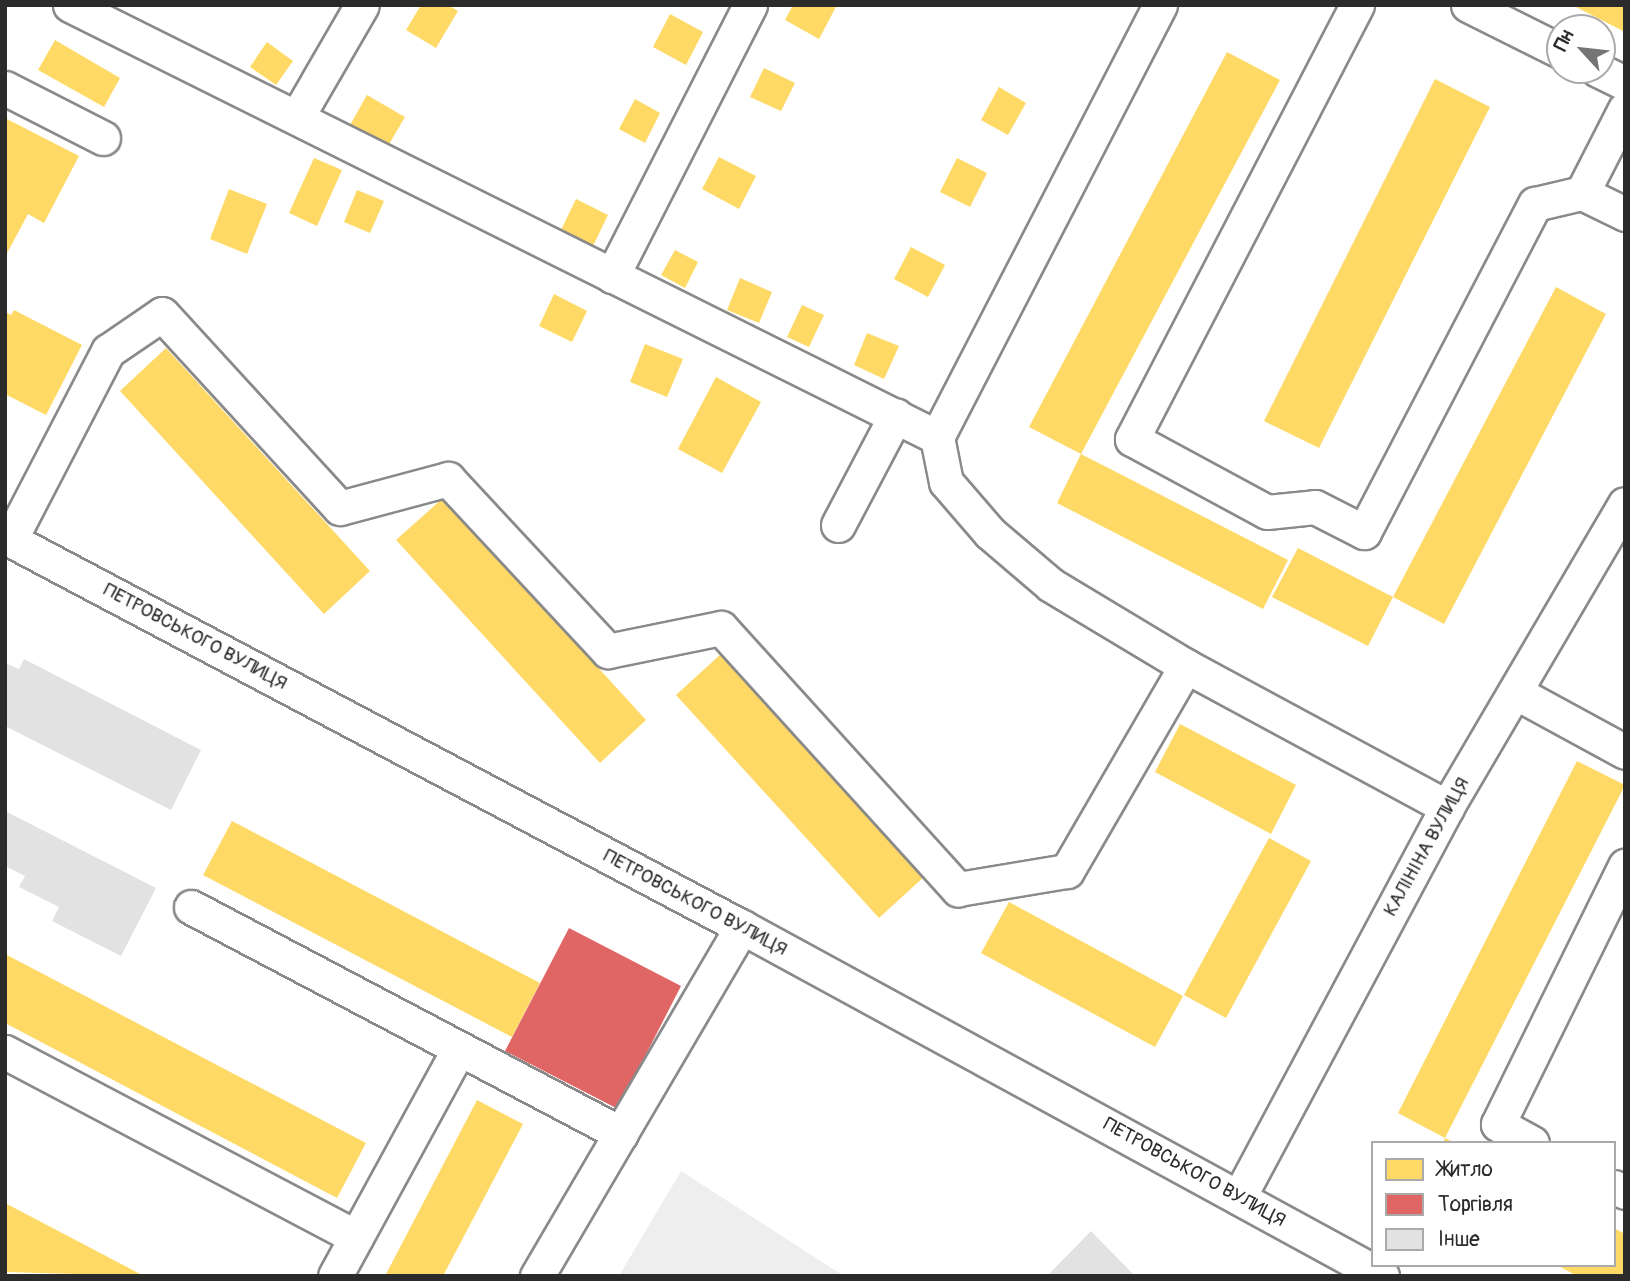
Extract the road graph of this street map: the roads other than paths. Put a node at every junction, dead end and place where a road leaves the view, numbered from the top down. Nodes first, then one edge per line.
1 (70, 5) edge
2 (362, 5) edge
3 (750, 5) edge
4 (1160, 5) edge
5 (1357, 5) edge
6 (1468, 5) edge
7 (1546, 44) edge
8 (5, 88) edge
9 (1625, 109) edge
10 (297, 117) junction
11 (103, 138) dead end
12 (1582, 193) junction
13 (1625, 214) edge
14 (612, 276) junction
15 (896, 415) junction
16 (937, 437) junction
17 (1625, 504) edge
18 (838, 525) dead end
19 (8, 538) edge
20 (1186, 666) junction
21 (1515, 692) junction
22 (1625, 752) edge
23 (1447, 807) junction
24 (1625, 866) edge
25 (191, 907) dead end
26 (1615, 910) edge
27 (742, 928) junction
28 (459, 1049) junction
29 (5, 1052) edge
30 (621, 1134) junction
31 (1528, 1141) edge
32 (1239, 1197) junction
33 (356, 1237) junction
34 (1345, 1267) edge
35 (335, 1276) edge
36 (537, 1276) edge
37 (1382, 1276) edge

1 - 10 street
2 - 10 street
3 - 14 street
4 - 16 street
5 - 12 street
6 - 7 street
8 - 11 street
9 - 12 street
10 - 14 street
12 - 13 street
14 - 15 street
15 - 16 street
15 - 18 street
16 - 20 street
17 - 21 street, КАЛІНІНА ВУЛИЦЯ
19 - 20 street
19 - 27 street, ПЕТРОВСЬКОГО ВУЛИЦЯ
20 - 23 street
21 - 22 street
21 - 23 street, КАЛІНІНА ВУЛИЦЯ
23 - 32 street, КАЛІНІНА ВУЛИЦЯ
24 - 26 street
25 - 28 street
26 - 31 street
27 - 30 street
27 - 32 street, ПЕТРОВСЬКОГО ВУЛИЦЯ
28 - 30 street
28 - 33 street
29 - 33 street
30 - 36 street
32 - 34 street, ПЕТРОВСЬКОГО ВУЛИЦЯ
33 - 35 street
34 - 37 street, ПЕТРОВСЬКОГО ВУЛИЦЯ

